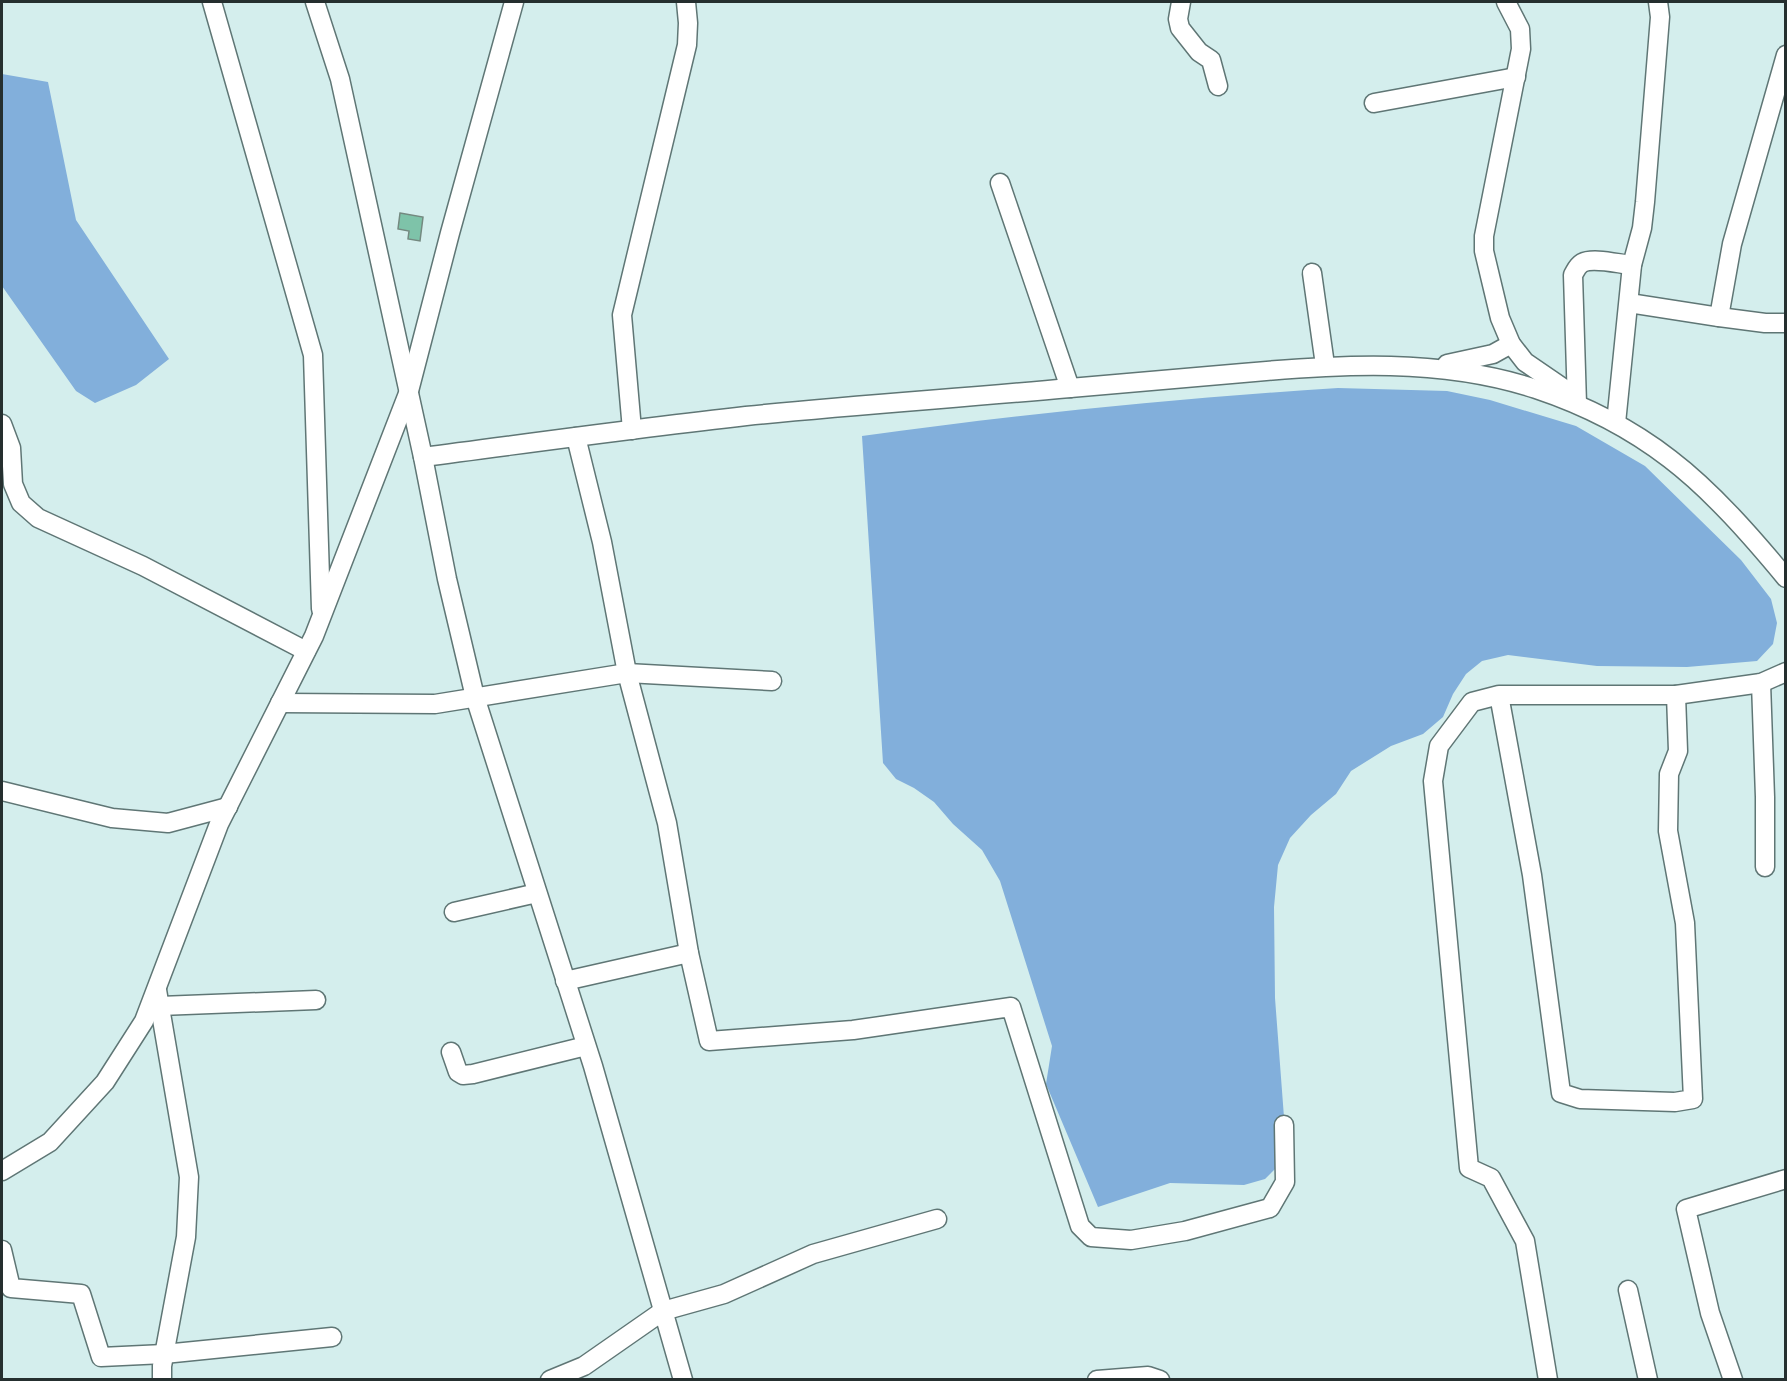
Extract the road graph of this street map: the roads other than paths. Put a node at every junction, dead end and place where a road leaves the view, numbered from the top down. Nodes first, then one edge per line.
1 (212, 2) edge
2 (315, 2) edge
3 (514, 2) edge
4 (686, 2) edge
5 (1181, 2) edge
6 (1506, 2) edge
7 (1658, 2) edge
8 (1785, 55) edge
9 (1516, 77) junction
10 (1218, 86) dead end
11 (1374, 103) dead end
12 (1000, 183) dead end
13 (1632, 265) junction
14 (1312, 273) dead end
15 (1629, 303) junction
16 (1719, 317) junction
17 (1785, 323) edge
18 (1511, 344) junction
19 (1325, 365) junction
20 (1425, 368) junction
21 (1070, 388) junction
22 (409, 391) junction
23 (1577, 404) junction
24 (1616, 423) junction
25 (2, 424) edge
26 (632, 430) junction
27 (576, 437) junction
28 (423, 457) junction
29 (1785, 578) edge
30 (321, 617) junction
31 (306, 651) junction
32 (1785, 672) edge
33 (627, 673) junction
34 (772, 681) dead end
35 (1761, 683) junction
36 (1499, 695) junction
37 (1676, 695) junction
38 (475, 697) junction
39 (280, 703) junction
40 (2, 791) edge
41 (228, 807) junction
42 (1765, 867) dead end
43 (537, 893) junction
44 (454, 912) dead end
45 (689, 954) junction
46 (565, 981) junction
47 (159, 997) junction
48 (316, 1000) dead end
49 (586, 1047) junction
50 (451, 1052) dead end
51 (1284, 1125) dead end
52 (2, 1171) edge
53 (1785, 1179) edge
54 (937, 1218) dead end
55 (2, 1250) edge
56 (1628, 1290) dead end
57 (663, 1311) junction
58 (332, 1337) dead end
59 (164, 1353) junction
60 (1098, 1379) edge
61 (162, 1380) edge
62 (550, 1380) edge
63 (683, 1380) edge
64 (1160, 1380) edge
65 (1548, 1380) edge
66 (1648, 1380) edge
67 (1733, 1380) edge

1 - 30 street
2 - 22 street
3 - 22 street
4 - 26 street
5 - 10 street
6 - 9 street
7 - 13 street
8 - 16 street
9 - 11 street
9 - 18 street
12 - 21 street
13 - 15 street
13 - 23 street
14 - 19 street
15 - 16 street
15 - 24 street
16 - 17 street
18 - 20 street
18 - 23 street
19 - 20 street
19 - 21 street
20 - 23 street
21 - 26 street
22 - 28 street
22 - 30 street
23 - 24 street
24 - 29 street
25 - 31 street
26 - 27 street
27 - 28 street
27 - 33 street
28 - 38 street
30 - 31 street
31 - 39 street
32 - 35 street
33 - 34 street
33 - 38 street
33 - 45 street
35 - 37 street
35 - 42 street
36 - 37 street
36 - 37 street
36 - 65 street
38 - 39 street
38 - 43 street
39 - 41 street
40 - 41 street
41 - 47 street
43 - 44 street
43 - 46 street
45 - 46 street
45 - 51 street
46 - 49 street
47 - 48 street
47 - 52 street
47 - 59 street
49 - 50 street
49 - 57 street
53 - 67 street
54 - 57 street
55 - 59 street
56 - 66 street
57 - 62 street
57 - 63 street
58 - 59 street
59 - 61 street
60 - 64 street

